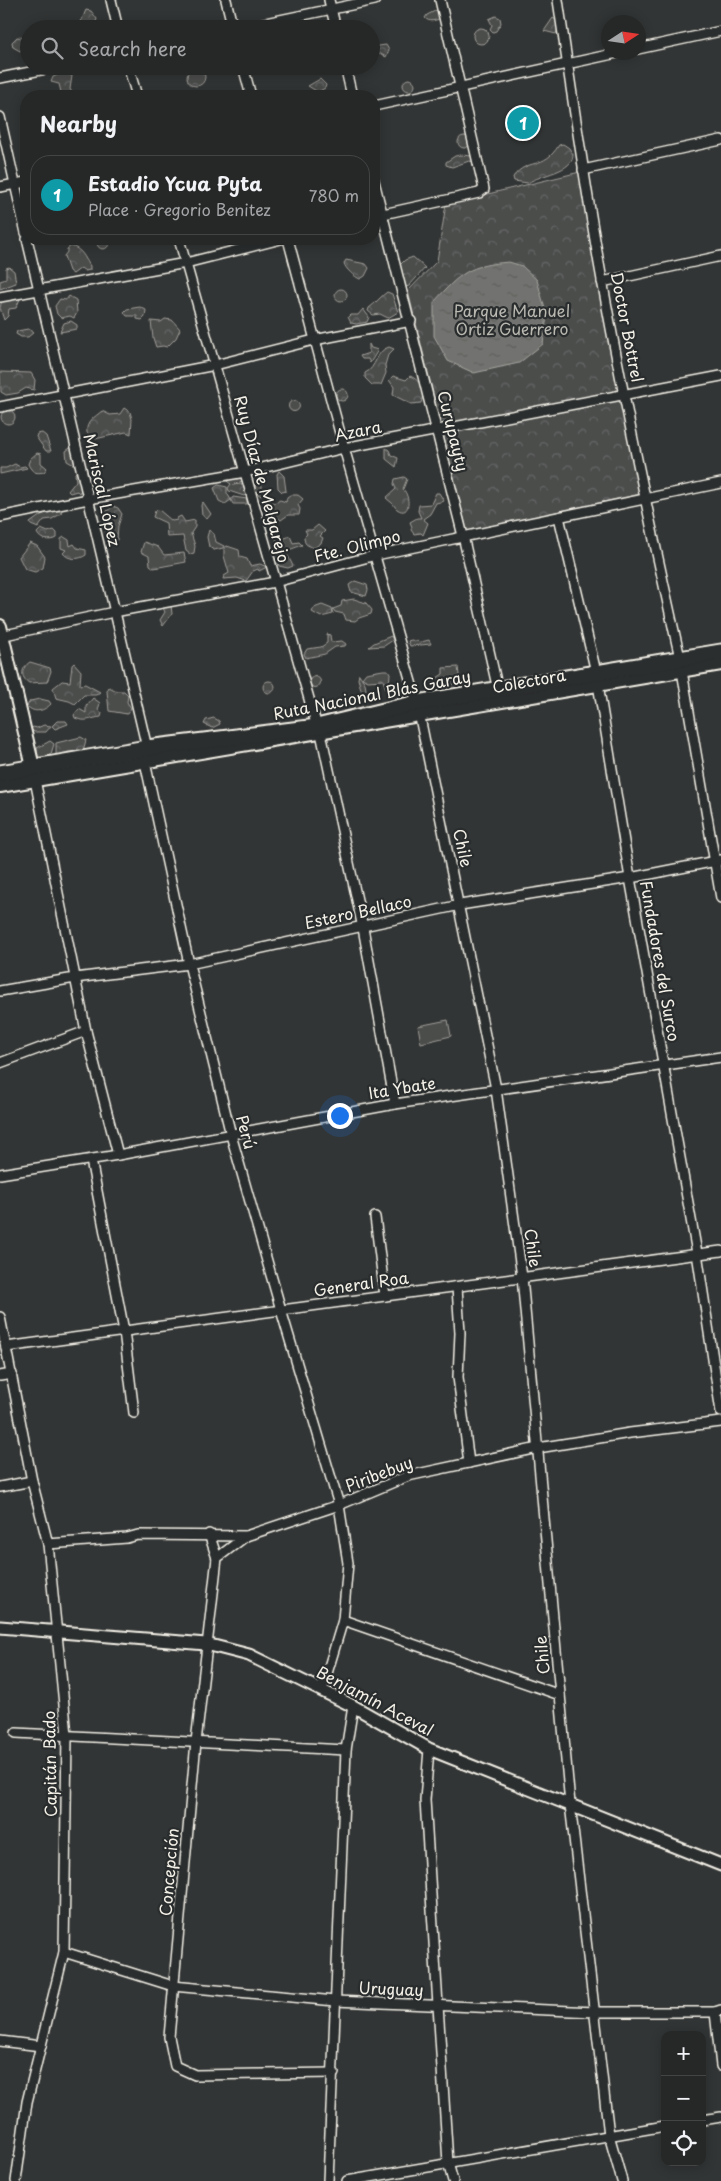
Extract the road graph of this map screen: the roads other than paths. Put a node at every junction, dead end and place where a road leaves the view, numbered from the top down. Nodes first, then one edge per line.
1 (111, 0) edge
2 (226, 0) edge
3 (375, 0) edge
4 (440, 0) edge
5 (558, 0) edge
6 (330, 5) edge
7 (116, 20) edge
8 (232, 20) edge
9 (271, 20) edge
10 (334, 20) edge
11 (721, 31) edge
12 (646, 47) edge
13 (601, 57) edge
14 (568, 64) junction
15 (20, 74) edge
16 (131, 75) edge
17 (245, 75) edge
18 (347, 75) edge
19 (0, 78) edge
20 (461, 86) junction
21 (135, 90) edge
22 (249, 90) edge
23 (351, 90) edge
24 (380, 105) edge
25 (0, 117) edge
26 (721, 140) edge
27 (583, 170) junction
28 (20, 183) edge
29 (16, 184) junction
30 (0, 187) edge
31 (20, 204) edge
32 (380, 215) edge
33 (380, 221) edge
34 (29, 245) edge
35 (181, 245) edge
36 (256, 245) edge
37 (290, 245) edge
38 (721, 256) edge
39 (186, 262) junction
40 (602, 282) junction
41 (38, 289) junction
42 (0, 297) edge
43 (411, 321) junction
44 (314, 340) junction
45 (216, 365) junction
46 (721, 376) edge
47 (65, 393) junction
48 (625, 393) junction
49 (0, 407) edge
50 (438, 432) junction
51 (344, 448) junction
52 (245, 472) junction
53 (721, 483) edge
54 (88, 499) junction
55 (644, 499) junction
56 (0, 517) edge
57 (559, 517) junction
58 (463, 536) junction
59 (376, 555) junction
60 (275, 582) junction
61 (114, 612) junction
62 (1, 633) edge
63 (721, 652) edge
64 (721, 664) edge
65 (681, 665) junction
66 (598, 678) junction
67 (498, 690) junction
68 (418, 709) junction
69 (319, 730) junction
70 (146, 755) junction
71 (0, 772) edge
72 (34, 774) junction
73 (0, 786) edge
74 (718, 861) edge
75 (630, 878) junction
76 (721, 898) edge
77 (460, 905) junction
78 (363, 928) junction
79 (189, 964) junction
80 (76, 978) junction
81 (0, 991) edge
82 (86, 1031) junction
83 (721, 1057) edge
84 (0, 1064) edge
85 (663, 1065) junction
86 (496, 1089) junction
87 (396, 1104) junction
88 (231, 1135) junction
89 (118, 1155) junction
90 (91, 1160) junction
91 (0, 1174) edge
92 (375, 1217) dead end
93 (721, 1251) edge
94 (697, 1253) junction
95 (522, 1277) junction
96 (457, 1286) junction
97 (385, 1296) junction
98 (281, 1310) junction
99 (0, 1317) edge
100 (124, 1331) junction
101 (6, 1348) junction
102 (12, 1374) junction
103 (0, 1376) edge
104 (134, 1412) dead end
105 (721, 1412) edge
106 (721, 1422) edge
107 (538, 1448) junction
108 (469, 1463) junction
109 (32, 1482) junction
110 (0, 1487) edge
111 (339, 1505) junction
112 (209, 1534) junction
113 (246, 1536) junction
114 (48, 1544) junction
115 (217, 1558) junction
116 (343, 1620) junction
117 (0, 1627) edge
118 (56, 1632) junction
119 (206, 1644) junction
120 (322, 1690) junction
121 (560, 1696) junction
122 (353, 1706) junction
123 (16, 1733) dead end
124 (67, 1735) junction
125 (196, 1742) junction
126 (429, 1749) junction
127 (346, 1750) junction
128 (570, 1804) junction
129 (721, 1865) edge
130 (64, 1952) junction
131 (173, 1986) junction
132 (335, 2001) junction
133 (438, 2006) junction
134 (718, 2011) edge
135 (595, 2012) junction
136 (0, 2041) edge
137 (41, 2046) junction
138 (721, 2066) edge
139 (334, 2073) junction
140 (721, 2116) edge
141 (706, 2119) edge
142 (661, 2127) edge
143 (609, 2135) junction
144 (448, 2163) junction
145 (16, 2181) edge
146 (328, 2181) edge
147 (347, 2181) edge
148 (453, 2181) edge
149 (622, 2181) edge

1 - 7 street
2 - 8 street
3 - 6 street
4 - 20 street
5 - 14 street, Doctor Bottrel
6 - 9 street
6 - 10 street
11 - 12 street
13 - 14 street
14 - 20 street
14 - 27 street, Doctor Bottrel
15 - 19 street
16 - 21 street
17 - 22 street
18 - 23 street
20 - 24 street
20 - 32 street
25 - 29 street
26 - 27 street
27 - 40 street, Doctor Bottrel
28 - 29 street
29 - 30 street
29 - 31 street
33 - 43 street, Curupayty
34 - 41 street, Mariscal López
35 - 39 street, Ruy Díaz de Melgarejo
36 - 39 street
37 - 44 street, Chile
38 - 40 street
39 - 41 street
39 - 45 street, Ruy Díaz de Melgarejo
40 - 48 street, Doctor Bottrel
41 - 42 street
41 - 47 street, Mariscal López
43 - 44 street
43 - 50 street, Curupayty
44 - 45 street
44 - 51 street, Chile
45 - 47 street
45 - 52 street, Ruy Díaz de Melgarejo
46 - 48 street, Azara
47 - 49 street
47 - 54 street, Mariscal López
48 - 50 street, Azara
48 - 55 street, Doctor Bottrel
50 - 51 street, Azara
50 - 58 street, Curupayty
51 - 52 street, Azara
51 - 59 street, Chile
52 - 54 street, Azara
52 - 60 street, Ruy Díaz de Melgarejo
53 - 55 street, Fte. Olimpo
54 - 56 street, Azara
54 - 61 street, Mariscal López
55 - 57 street, Fte. Olimpo
55 - 65 street, Doctor Bottrel
57 - 58 street, Fte. Olimpo
57 - 66 street, Fundadores del Surco
58 - 59 street, Fte. Olimpo
58 - 67 street, Curupayty
59 - 60 street, Fte. Olimpo
59 - 68 street, Chile
60 - 61 street, Fte. Olimpo
60 - 69 street, Ruy Díaz de Melgarejo
61 - 62 street, Fte. Olimpo
61 - 70 street, Mariscal López
62 - 72 main road
63 - 65 highway, Ruta Nacional Blás Garay
64 - 65 main road
65 - 66 highway, Ruta Nacional Blás Garay
65 - 74 street, Doctor Bottrel
66 - 67 highway, Ruta Nacional Blás Garay
66 - 68 main road, Colectora
66 - 75 street, Fundadores del Surco
67 - 68 highway, Ruta Nacional Blás Garay
68 - 69 highway, Ruta Nacional Blás Garay
68 - 77 street, Chile
69 - 70 highway, Ruta Nacional Blás Garay
69 - 78 street, Ruy Díaz de Melgarejo
70 - 72 highway, Ruta Nacional Blás Garay
70 - 79 street, Perú
71 - 72 highway, Ruta Nacional Blás Garay
72 - 73 main road
72 - 80 street
74 - 75 street, Estero Bellaco
74 - 76 street, Doctor Bottrel
75 - 77 street, Estero Bellaco
75 - 85 street, Fundadores del Surco
77 - 78 street, Estero Bellaco
77 - 86 street, Chile
78 - 79 street, Estero Bellaco
78 - 87 street, Ruy Díaz de Melgarejo
79 - 80 street, Estero Bellaco
79 - 88 street, Perú
80 - 81 street, Estero Bellaco
80 - 82 street
82 - 84 street
82 - 89 street
83 - 85 street, Ita Ybate
85 - 86 street, Ita Ybate
85 - 94 street, Fundadores del Surco
86 - 87 street, Ita Ybate
86 - 95 street, Chile
87 - 88 street, Ita Ybate
88 - 89 street, Ita Ybate
88 - 98 street, Perú
89 - 90 street, Ita Ybate
90 - 91 street, Ita Ybate
90 - 100 street
92 - 97 street
93 - 94 street, General Roa
94 - 95 street, General Roa
94 - 105 street, Fundadores del Surco
95 - 96 street, General Roa
95 - 107 street, Chile
96 - 97 street, General Roa
96 - 108 street
97 - 98 street, General Roa
98 - 100 street, General Roa
98 - 111 street, Perú
99 - 101 street, Capitán Bado
100 - 101 street, General Roa
100 - 104 street
101 - 102 street, Capitán Bado
102 - 103 street
102 - 109 street, Capitán Bado
106 - 107 street, Piribebuy
107 - 108 street, Piribebuy
107 - 121 street, Chile
108 - 111 street, Piribebuy
109 - 110 street
109 - 114 street, Capitán Bado
111 - 113 street, Piribebuy
111 - 116 street, Perú
112 - 113 street, Piribebuy
112 - 114 street, Piribebuy
112 - 115 street
113 - 115 street
114 - 118 street, Capitán Bado
115 - 119 street, Concepción
116 - 120 street, Perú
116 - 121 street
117 - 118 street, Benjamín Aceval
118 - 119 street, Benjamín Aceval
118 - 124 street, Capitán Bado
119 - 120 street, Benjamín Aceval
119 - 125 street, Concepción
120 - 122 street, Benjamín Aceval
121 - 128 street, Chile
122 - 126 street, Benjamín Aceval
122 - 127 street
123 - 124 street
124 - 125 street
124 - 130 street, Capitán Bado
125 - 127 street
125 - 131 street, Concepción
126 - 128 street, Benjamín Aceval
126 - 133 street
127 - 132 street
128 - 129 street, Benjamín Aceval
128 - 135 street, Chile
130 - 131 street, Uruguay
130 - 137 street, Capitán Bado
131 - 132 street, Uruguay
131 - 139 street, Concepción
132 - 133 street, Uruguay
132 - 139 street
133 - 135 street, Uruguay
133 - 144 street
134 - 135 street, Uruguay
134 - 138 street
135 - 143 street, Chile
136 - 137 street
137 - 145 street, Capitán Bado
139 - 146 street
140 - 141 street
142 - 143 street
143 - 144 street
143 - 149 street, Chile
144 - 147 street
144 - 148 street

